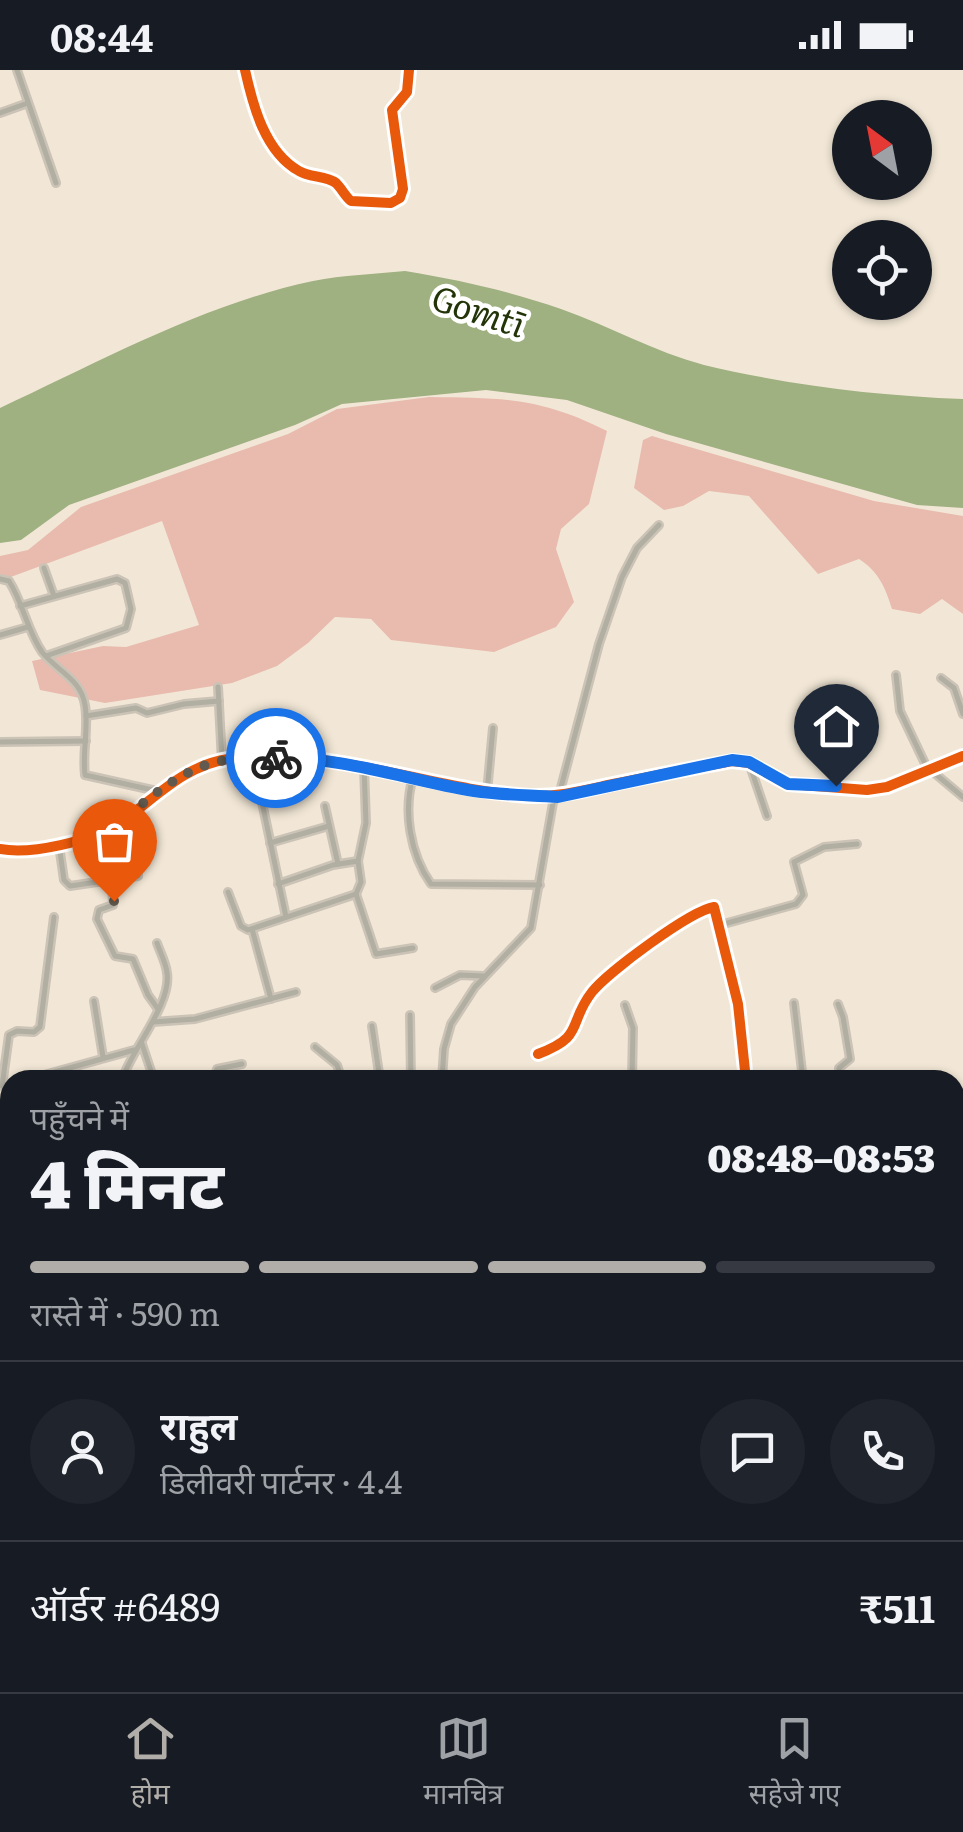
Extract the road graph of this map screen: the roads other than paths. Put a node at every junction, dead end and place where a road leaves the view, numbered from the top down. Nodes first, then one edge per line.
1 (17, 70) edge
2 (245, 70) edge
3 (409, 70) edge
4 (28, 103) junction
5 (0, 113) edge
6 (56, 183) dead end
7 (659, 526) dead end
8 (44, 568) dead end
9 (0, 579) edge
10 (54, 596) junction
11 (20, 606) junction
12 (28, 627) junction
13 (0, 635) edge
14 (46, 656) junction
15 (896, 676) dead end
16 (941, 678) dead end
17 (218, 687) dead end
18 (219, 701) junction
19 (963, 714) edge
20 (86, 716) junction
21 (493, 728) dead end
22 (86, 741) junction
23 (0, 742) edge
24 (963, 756) edge
25 (222, 761) junction
26 (749, 762) junction
27 (364, 766) junction
28 (930, 772) junction
29 (412, 777) junction
30 (259, 788) dead end
31 (157, 792) junction
32 (487, 792) junction
33 (556, 797) junction
34 (963, 797) edge
35 (324, 806) dead end
36 (767, 816) dead end
37 (117, 824) junction
38 (330, 826) junction
39 (270, 843) junction
40 (857, 844) dead end
41 (59, 845) junction
42 (0, 850) edge
43 (358, 862) junction
44 (338, 864) junction
45 (112, 880) junction
46 (278, 884) junction
47 (540, 885) junction
48 (228, 892) dead end
49 (356, 894) junction
50 (54, 917) dead end
51 (286, 918) junction
52 (720, 925) junction
53 (252, 928) junction
54 (157, 943) dead end
55 (413, 948) dead end
56 (484, 976) junction
57 (435, 988) dead end
58 (296, 992) dead end
59 (271, 998) junction
60 (94, 1001) dead end
61 (794, 1002) dead end
62 (838, 1004) dead end
63 (625, 1005) dead end
64 (158, 1009) junction
65 (410, 1015) dead end
66 (153, 1022) junction
67 (372, 1026) dead end
68 (142, 1044) junction
69 (315, 1048) dead end
70 (134, 1050) junction
71 (538, 1054) dead end
72 (103, 1058) junction
73 (242, 1064) dead end
74 (6, 1070) edge
75 (61, 1070) edge
76 (126, 1070) edge
77 (151, 1070) edge
78 (216, 1070) edge
79 (339, 1070) edge
80 (379, 1070) edge
81 (411, 1070) edge
82 (443, 1070) edge
83 (632, 1070) edge
84 (745, 1070) edge
85 (801, 1070) edge
86 (839, 1070) edge

1 - 4 street
2 - 3 street
4 - 5 street
4 - 6 street
7 - 33 street
8 - 10 street
9 - 11 street
10 - 11 street
10 - 14 street
11 - 12 street
12 - 13 street
12 - 14 street
14 - 20 street
15 - 28 street
16 - 19 street
17 - 18 street
18 - 20 street
18 - 25 street
20 - 22 street
21 - 32 street
22 - 23 street
22 - 31 street
24 - 28 street
25 - 27 street
25 - 31 street
26 - 28 street
26 - 33 street
26 - 36 street
27 - 29 street
27 - 43 street
28 - 34 street
29 - 32 street
29 - 47 street
30 - 39 street
31 - 37 street
32 - 33 street
33 - 47 street
35 - 38 street
37 - 41 street
37 - 45 street
38 - 39 street
38 - 44 street
39 - 46 street
40 - 52 street
41 - 42 street
41 - 45 street
43 - 44 street
43 - 49 street
44 - 46 street
45 - 64 street
46 - 51 street
47 - 56 street
48 - 53 street
49 - 51 street
49 - 55 street
50 - 74 street
51 - 53 street
52 - 71 street
52 - 84 street
53 - 59 street
54 - 64 street
56 - 57 street
56 - 82 street
58 - 59 street
59 - 66 street
60 - 72 street
61 - 85 street
62 - 86 street
63 - 83 street
64 - 66 street
65 - 81 street
66 - 68 street
67 - 80 street
68 - 70 street
68 - 77 street
69 - 79 street
70 - 72 street
70 - 76 street
72 - 75 street
73 - 78 street

